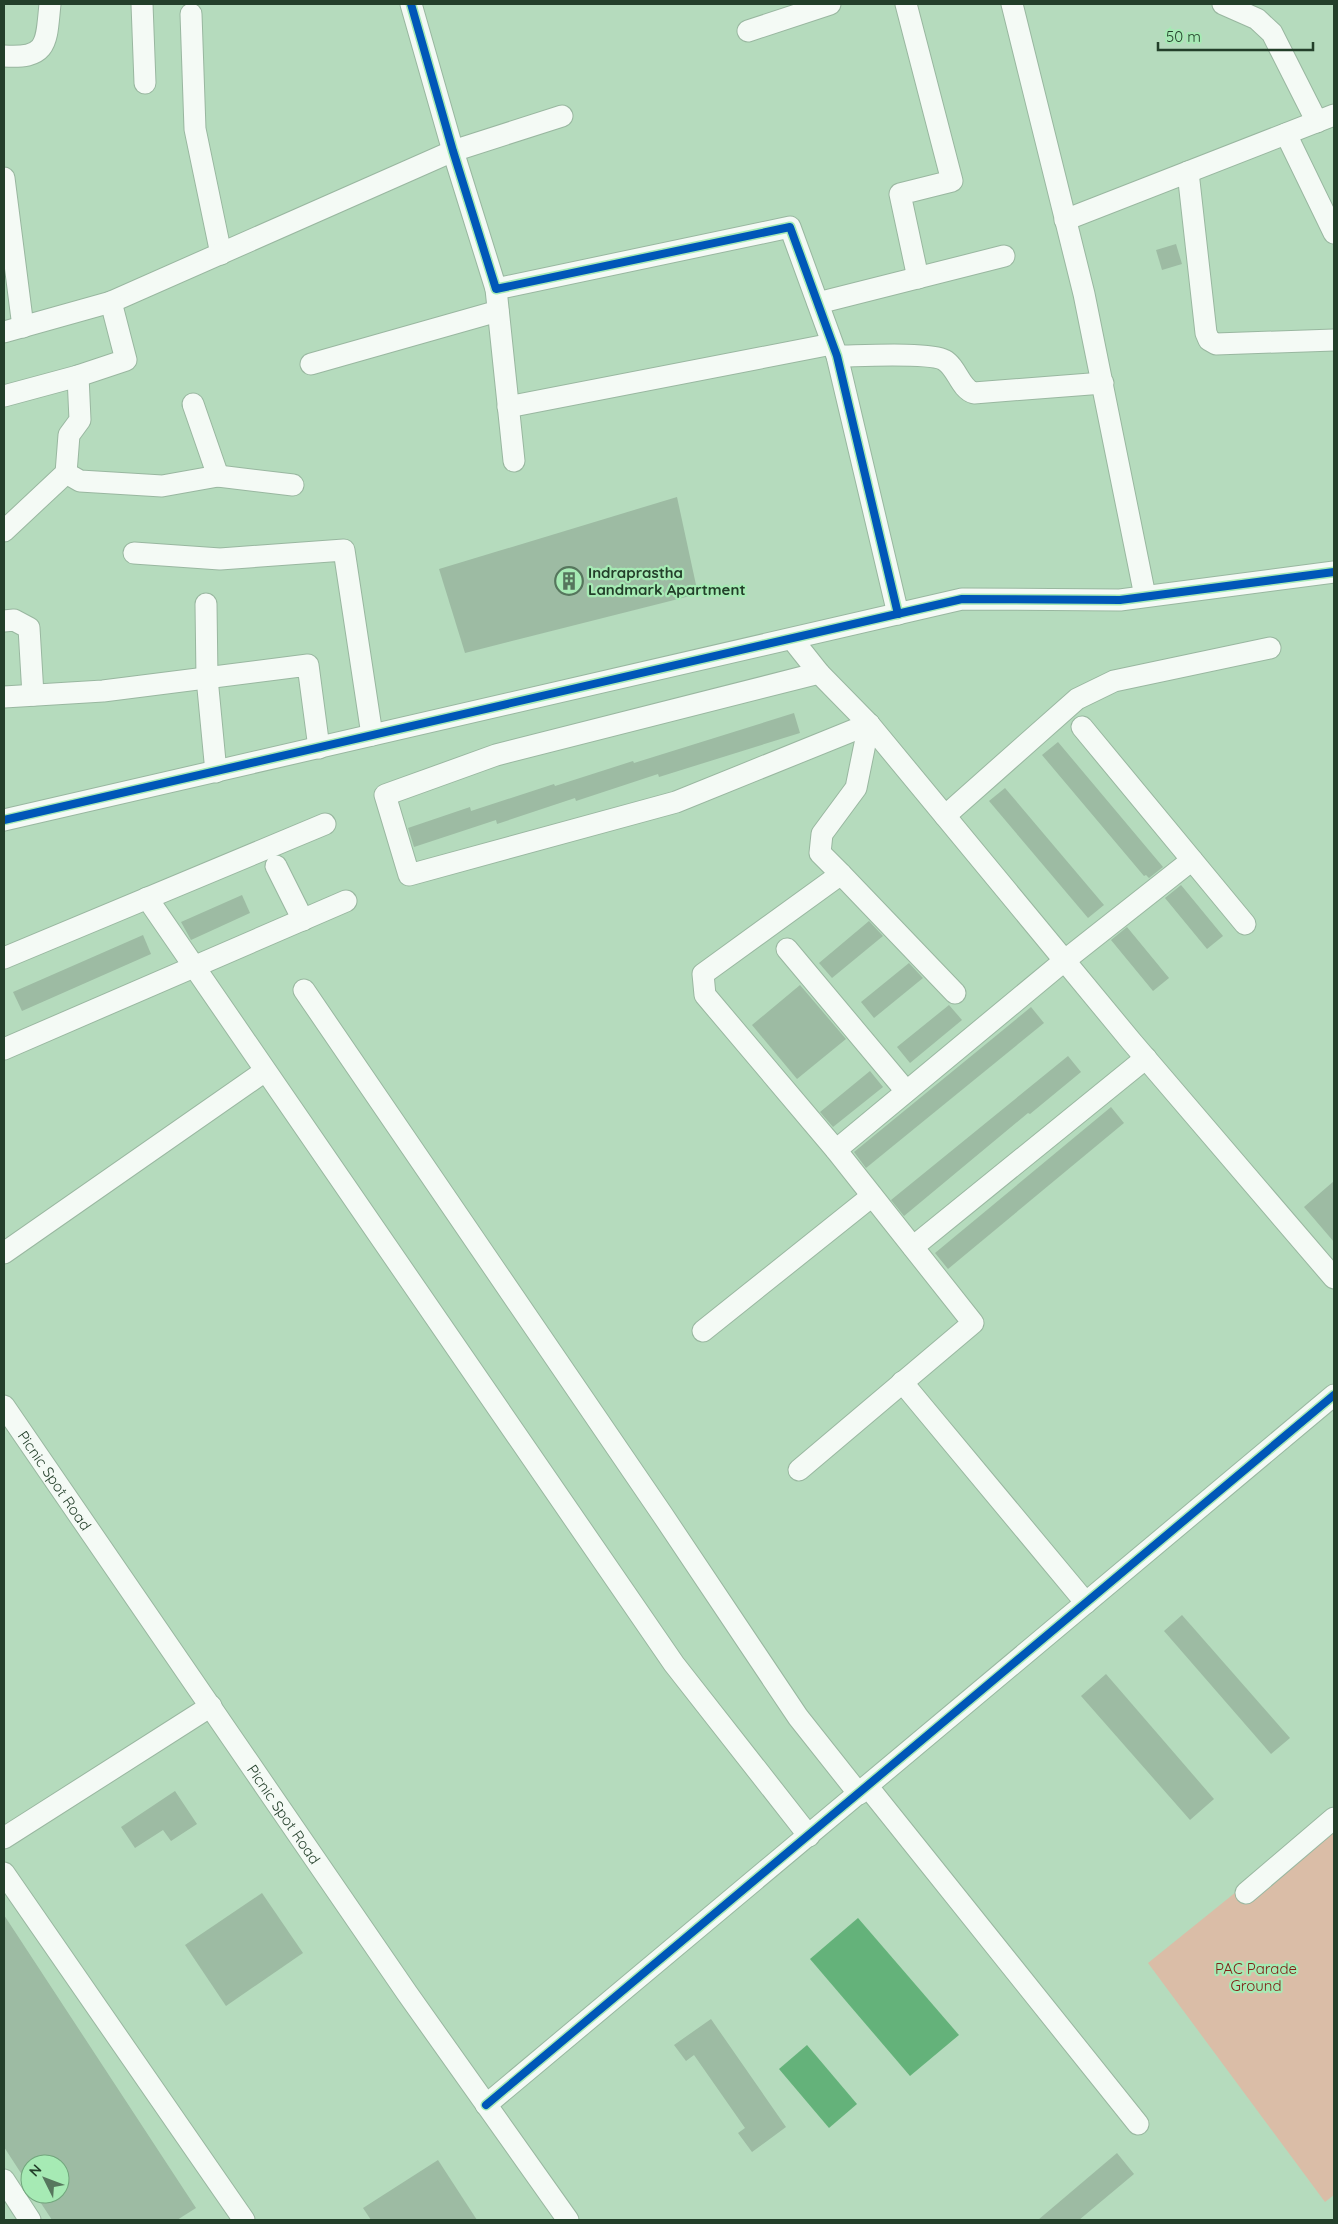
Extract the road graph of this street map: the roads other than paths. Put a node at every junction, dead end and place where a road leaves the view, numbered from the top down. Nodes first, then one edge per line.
1 (50, 4) edge
2 (142, 4) edge
3 (411, 4) edge
4 (830, 4) edge
5 (906, 4) edge
6 (1012, 4) edge
7 (1223, 4) edge
8 (191, 14) dead end
9 (748, 31) dead end
10 (4, 56) edge
11 (145, 83) dead end
12 (562, 116) dead end
13 (1325, 119) edge
14 (1286, 134) junction
15 (453, 151) junction
16 (1188, 172) junction
17 (4, 178) edge
18 (1065, 220) junction
19 (1334, 233) edge
20 (221, 254) junction
21 (1004, 256) dead end
22 (918, 278) junction
23 (496, 289) junction
24 (111, 302) junction
25 (818, 303) junction
26 (498, 311) junction
27 (13, 329) edge
28 (1334, 340) edge
29 (834, 350) junction
30 (311, 364) dead end
31 (78, 376) junction
32 (1103, 383) junction
33 (4, 396) edge
34 (193, 404) dead end
35 (508, 407) junction
36 (514, 461) dead end
37 (66, 473) junction
38 (218, 476) junction
39 (293, 484) dead end
40 (4, 532) edge
41 (134, 553) dead end
42 (1334, 572) edge
43 (1145, 596) junction
44 (206, 604) dead end
45 (898, 614) junction
46 (4, 620) edge
47 (792, 639) junction
48 (1270, 648) dead end
49 (819, 673) junction
50 (207, 678) junction
51 (34, 695) junction
52 (4, 697) edge
53 (869, 724) junction
54 (1082, 727) dead end
55 (372, 735) junction
56 (319, 748) junction
57 (216, 772) junction
58 (945, 816) junction
59 (4, 820) edge
60 (325, 824) dead end
61 (1192, 860) junction
62 (276, 866) dead end
63 (841, 874) junction
64 (147, 898) junction
65 (346, 901) dead end
66 (303, 920) junction
67 (1245, 924) dead end
68 (787, 949) dead end
69 (4, 958) edge
70 (1064, 960) junction
71 (195, 968) junction
72 (304, 990) dead end
73 (955, 992) dead end
74 (4, 1050) edge
75 (1146, 1058) junction
76 (265, 1071) junction
77 (906, 1091) junction
78 (836, 1150) junction
79 (872, 1196) junction
80 (913, 1247) junction
81 (4, 1253) edge
82 (1334, 1278) edge
83 (703, 1331) dead end
84 (902, 1382) junction
85 (1334, 1395) edge
86 (4, 1406) edge
87 (799, 1470) dead end
88 (1086, 1603) junction
89 (211, 1706) junction
90 (863, 1790) junction
91 (1334, 1818) edge
92 (809, 1836) junction
93 (4, 1838) edge
94 (4, 1873) edge
95 (1246, 1893) dead end
96 (486, 2105) junction
97 (1138, 2124) dead end
98 (4, 2180) edge
99 (240, 2219) edge
100 (30, 2220) edge
101 (568, 2220) edge

1 - 10 street
2 - 11 street
3 - 15 street
4 - 9 street
5 - 22 street
6 - 18 street
7 - 13 street
8 - 20 street
12 - 15 street
13 - 14 street
14 - 16 street
14 - 19 street
15 - 20 street
15 - 23 street
16 - 18 street
16 - 28 street
17 - 27 street
18 - 32 street
20 - 24 street
21 - 22 street
22 - 25 street
23 - 25 street
23 - 26 street
24 - 27 street
24 - 31 street
25 - 29 street
26 - 30 street
26 - 35 street
29 - 32 street
29 - 35 street
29 - 45 street
31 - 33 street
31 - 37 street
32 - 43 street
34 - 38 street
35 - 36 street
37 - 38 street
37 - 40 street
38 - 39 street
41 - 55 street
42 - 43 street
43 - 45 street
44 - 50 street
45 - 47 street
46 - 51 street
47 - 49 street
47 - 55 street
48 - 58 street
49 - 53 street
49 - 53 street
50 - 51 street
50 - 56 street
50 - 57 street
51 - 52 street
53 - 58 street
53 - 63 street
54 - 61 street
55 - 56 street
56 - 57 street
57 - 59 street
58 - 70 street
60 - 64 street
61 - 67 street
61 - 70 street
62 - 66 street
63 - 73 street
63 - 78 street
64 - 69 street
64 - 71 street
65 - 66 street
66 - 71 street
68 - 77 street
70 - 75 street
70 - 77 street
71 - 74 street
71 - 76 street
72 - 90 street
75 - 80 street
75 - 82 street
76 - 81 street
76 - 92 street
77 - 78 street
78 - 79 street
79 - 80 street
79 - 83 street
80 - 84 street
84 - 87 street
84 - 88 street
85 - 88 street
86 - 89 street, Picnic Spot Road
88 - 90 street
89 - 93 street
89 - 96 street, Picnic Spot Road
90 - 92 street
90 - 97 street
91 - 95 street
92 - 96 street
94 - 99 street
96 - 101 street, Picnic Spot Road
98 - 100 street

